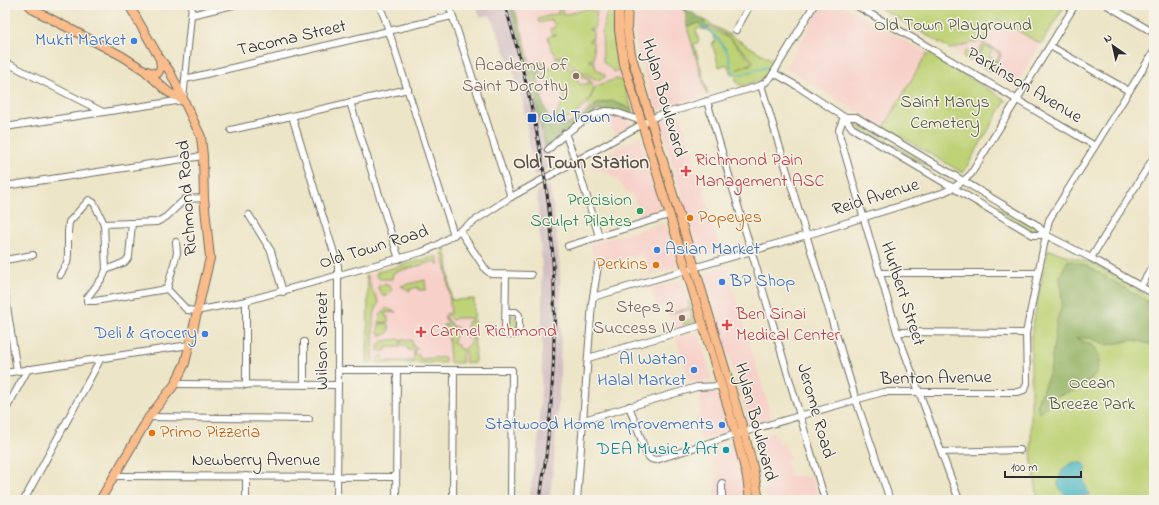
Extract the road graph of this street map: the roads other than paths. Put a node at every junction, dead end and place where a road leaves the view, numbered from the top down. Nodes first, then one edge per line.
1 (42, 5) edge
2 (129, 5) edge
3 (192, 5) edge
4 (233, 5) edge
5 (379, 5) edge
6 (449, 5) edge
7 (619, 5) edge
8 (628, 5) edge
9 (750, 5) edge
10 (814, 5) edge
11 (856, 5) edge
12 (1075, 5) edge
13 (1109, 6) edge
14 (32, 7) edge
15 (191, 15) junction
16 (452, 16) junction
17 (736, 30) dead end
18 (389, 32) junction
19 (1154, 33) edge
20 (1050, 46) junction
21 (1154, 51) edge
22 (160, 59) junction
23 (5, 62) edge
24 (144, 70) junction
25 (774, 72) junction
26 (185, 79) junction
27 (761, 85) junction
28 (408, 89) junction
29 (1129, 91) junction
30 (1017, 99) junction
31 (183, 100) junction
32 (707, 101) junction
33 (350, 102) junction
34 (103, 112) junction
35 (292, 116) junction
36 (844, 117) junction
37 (651, 120) junction
38 (642, 123) junction
39 (5, 127) edge
40 (230, 130) dead end
41 (565, 133) junction
42 (1095, 146) junction
43 (548, 150) dead end
44 (203, 156) junction
45 (1154, 157) edge
46 (576, 162) junction
47 (963, 182) junction
48 (5, 186) edge
49 (954, 188) junction
50 (511, 197) junction
51 (204, 198) junction
52 (249, 215) dead end
53 (669, 215) junction
54 (863, 218) junction
55 (132, 223) junction
56 (104, 224) junction
57 (460, 231) junction
58 (1046, 234) junction
59 (454, 235) junction
60 (807, 235) junction
61 (599, 236) junction
62 (176, 242) dead end
63 (568, 246) dead end
64 (752, 251) junction
65 (33, 255) dead end
66 (1091, 258) junction
67 (399, 259) junction
68 (5, 260) edge
69 (1154, 264) edge
70 (598, 266) dead end
71 (695, 267) junction
72 (106, 270) junction
73 (686, 270) junction
74 (880, 273) junction
75 (1038, 273) junction
76 (60, 275) dead end
77 (506, 275) junction
78 (531, 275) dead end
79 (338, 276) junction
80 (1141, 286) junction
81 (167, 289) junction
82 (283, 292) junction
83 (5, 294) edge
84 (1154, 294) edge
85 (593, 297) junction
86 (246, 301) junction
87 (196, 311) junction
88 (506, 312) dead end
89 (703, 325) junction
90 (897, 332) junction
91 (1026, 333) junction
92 (304, 342) dead end
93 (189, 345) junction
94 (101, 358) junction
95 (588, 358) junction
96 (28, 369) junction
97 (338, 370) junction
98 (397, 370) junction
99 (454, 370) junction
100 (17, 371) junction
101 (5, 373) edge
102 (175, 384) junction
103 (246, 385) junction
104 (338, 385) junction
105 (304, 386) junction
106 (721, 386) junction
107 (919, 392) junction
108 (856, 400) junction
109 (629, 406) junction
110 (5, 411) edge
111 (801, 416) junction
112 (149, 417) junction
113 (309, 419) dead end
114 (584, 420) junction
115 (740, 433) junction
116 (1020, 450) dead end
117 (942, 452) junction
118 (115, 476) junction
119 (246, 476) junction
120 (337, 476) junction
121 (396, 477) junction
122 (722, 483) dead end
123 (24, 500) edge
124 (100, 500) edge
125 (246, 500) edge
126 (337, 500) edge
127 (396, 500) edge
128 (453, 500) edge
129 (511, 500) edge
130 (577, 500) edge
131 (722, 500) edge
132 (750, 500) edge
133 (759, 500) edge
134 (825, 500) edge
135 (890, 500) edge
136 (959, 500) edge

1 - 14 street
2 - 22 main road, Richmond Road
3 - 15 street
4 - 15 street
5 - 18 street
6 - 16 street
7 - 38 main road, Hylan Boulevard
8 - 37 main road, Hylan Boulevard
9 - 17 street
10 - 25 street
11 - 30 street, Parkinson Avenue
12 - 20 street, Reid Avenue
13 - 19 street
14 - 24 main road
15 - 26 street
16 - 18 street, Tacoma Street
16 - 50 street
18 - 26 street, Tacoma Street
18 - 28 street
20 - 29 street
20 - 30 street, Reid Avenue
21 - 29 street
22 - 24 main road
22 - 31 main road, Richmond Road
23 - 34 street
24 - 31 main road
25 - 27 street
25 - 36 street
26 - 31 street
27 - 32 street, Old Town Road
27 - 60 street
28 - 33 street
28 - 59 street
29 - 42 street
30 - 42 street, Parkinson Avenue
30 - 47 street, Reid Avenue
31 - 34 street
31 - 44 main road, Richmond Road
32 - 37 street, Old Town Road
32 - 64 street, Jerome Road
33 - 35 street
33 - 67 street
34 - 39 street
35 - 40 street
35 - 79 street, Wilson Street
36 - 47 street
36 - 49 street
36 - 54 street, Hurlbert Street
37 - 38 street, Old Town Road
37 - 71 main road, Hylan Boulevard
38 - 41 street
38 - 46 street, Old Town Road
38 - 53 main road, Hylan Boulevard
41 - 43 street
41 - 46 street
42 - 58 street
44 - 48 street
44 - 51 main road, Richmond Road
45 - 66 street
46 - 50 street, Old Town Road
46 - 61 street
47 - 49 street, Reid Avenue
47 - 58 street
49 - 54 street, Reid Avenue
49 - 58 street
50 - 57 street, Old Town Road
51 - 55 street
51 - 87 main road, Richmond Road
52 - 82 street
53 - 61 street
53 - 73 main road, Hylan Boulevard
54 - 60 street, Reid Avenue
54 - 74 street, Hurlbert Street
55 - 56 street
55 - 72 street
56 - 72 street
56 - 76 street
57 - 59 street, Old Town Road
57 - 77 street
58 - 66 street
58 - 75 street
59 - 67 street, Old Town Road
60 - 64 street, Reid Avenue
60 - 108 street
61 - 63 street
62 - 81 street
64 - 71 street, Reid Avenue
64 - 111 street, Jerome Road
65 - 68 street
66 - 80 street
67 - 79 street, Old Town Road
69 - 80 street
70 - 85 street
71 - 73 street, Reid Avenue
71 - 115 main road, Hylan Boulevard
72 - 81 street
73 - 85 street, Reid Avenue
73 - 89 main road, Hylan Boulevard
74 - 75 street
74 - 90 street, Hurlbert Street
75 - 91 street
77 - 78 street
77 - 88 street
79 - 82 street, Old Town Road
79 - 97 street, Wilson Street
80 - 84 street
81 - 87 street
82 - 86 street, Old Town Road
83 - 100 street
85 - 95 street
86 - 87 street, Old Town Road
86 - 103 street
87 - 93 main road, Richmond Road
89 - 95 street
89 - 106 main road, Hylan Boulevard
90 - 91 street
90 - 107 street, Hurlbert Street
91 - 107 street, Benton Avenue
92 - 105 street
93 - 94 street
93 - 102 main road, Richmond Road
94 - 96 street
94 - 123 street
95 - 114 street
96 - 100 street
96 - 110 street
97 - 98 street
97 - 104 street, Wilson Street
98 - 99 street
98 - 121 street
99 - 128 street
99 - 129 street
100 - 101 street
102 - 103 street
102 - 112 main road, Richmond Road
103 - 105 street
104 - 105 street
104 - 120 street, Wilson Street
106 - 109 street
106 - 115 main road, Hylan Boulevard
107 - 108 street, Benton Avenue
107 - 117 street, Hurlbert Street
108 - 111 street, Benton Avenue
108 - 135 street
109 - 114 street
109 - 115 street, Benton Avenue
111 - 115 street, Benton Avenue
111 - 134 street, Jerome Road
112 - 113 street
112 - 118 main road, Richmond Road
114 - 130 street
115 - 132 main road, Hylan Boulevard
115 - 133 main road, Hylan Boulevard
116 - 117 street
117 - 136 street, Hurlbert Street
118 - 119 street, Newberry Avenue
118 - 124 main road, Richmond Road
119 - 120 street, Newberry Avenue
119 - 125 street
120 - 121 street, Newberry Avenue
120 - 126 street, Wilson Street
121 - 127 street
122 - 131 street

